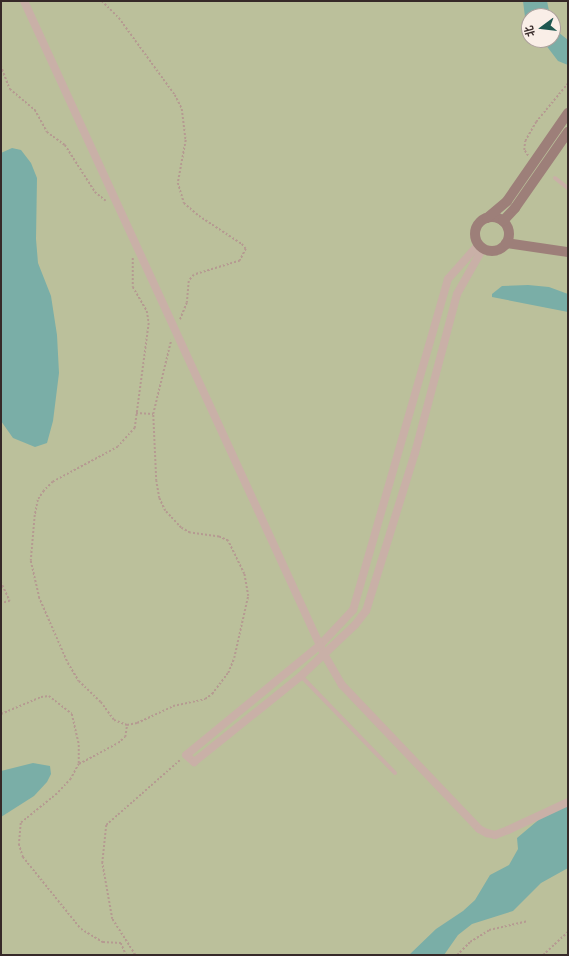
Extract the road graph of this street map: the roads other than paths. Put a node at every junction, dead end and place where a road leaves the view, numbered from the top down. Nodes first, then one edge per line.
1 (24, 1) edge
2 (568, 113) edge
3 (568, 132) edge
4 (555, 178) dead end
5 (568, 188) edge
6 (488, 218) junction
7 (503, 221) junction
8 (506, 244) junction
9 (481, 246) junction
10 (568, 252) edge
11 (320, 645) junction
12 (324, 654) junction
13 (301, 676) junction
14 (395, 773) dead end
15 (568, 802) edge

1 - 11 street
2 - 6 street
3 - 7 street
4 - 5 lane
6 - 7 street
6 - 9 street
7 - 8 street
8 - 9 street
8 - 10 street
9 - 11 street
9 - 12 street
11 - 12 street
11 - 13 street
12 - 13 street
12 - 15 street
13 - 14 lane

